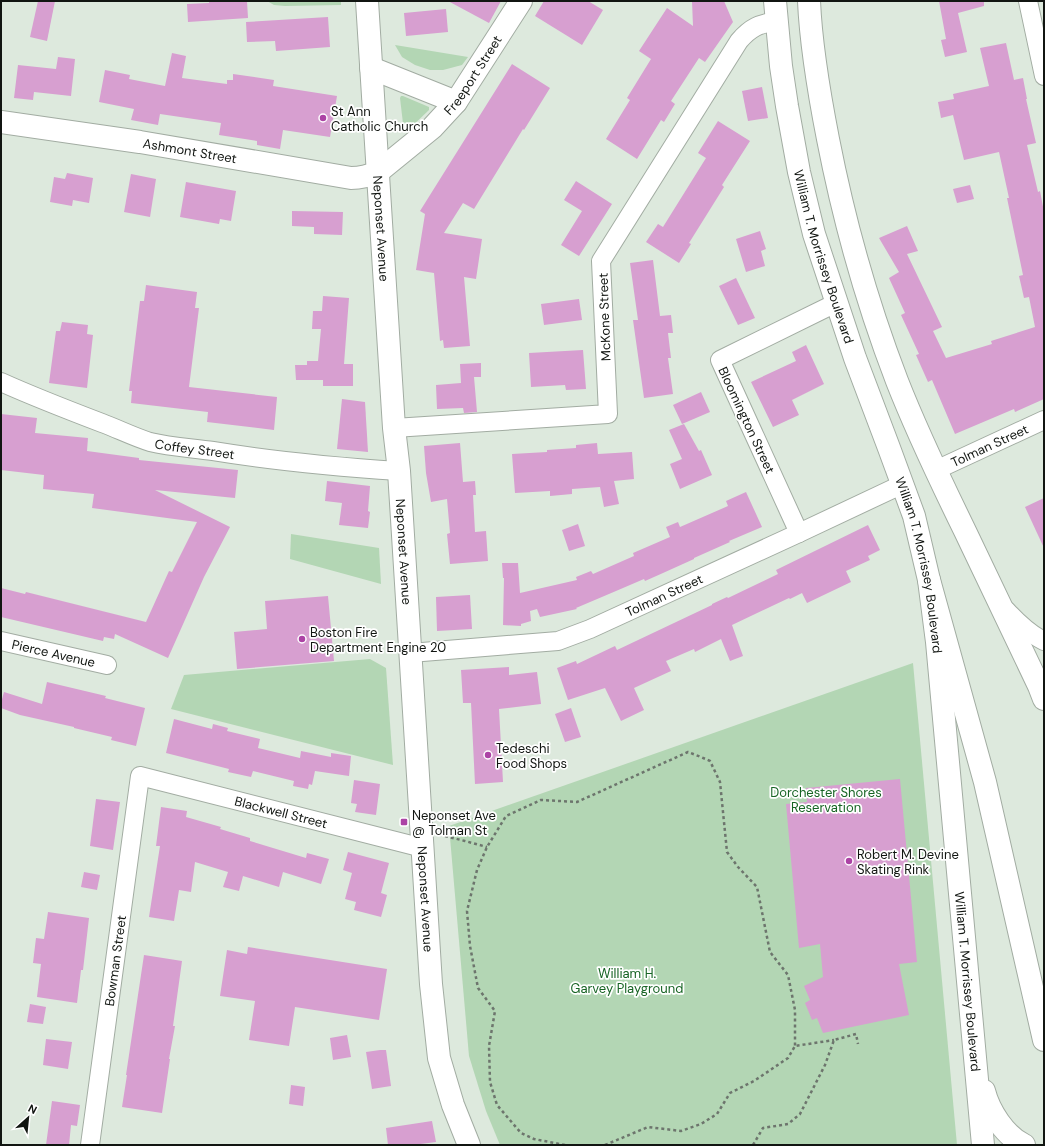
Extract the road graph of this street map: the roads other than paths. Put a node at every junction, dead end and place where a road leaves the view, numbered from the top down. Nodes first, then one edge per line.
1 (367, 1) edge
2 (521, 1) edge
3 (809, 1) edge
4 (1028, 1) edge
5 (776, 11) edge
6 (371, 68) junction
7 (1044, 76) edge
8 (456, 102) junction
9 (1, 122) edge
10 (378, 172) junction
11 (836, 303) junction
12 (1, 382) edge
13 (1044, 420) edge
14 (394, 428) junction
15 (936, 470) junction
16 (399, 471) junction
17 (903, 484) junction
18 (799, 533) junction
19 (929, 580) junction
20 (999, 601) junction
21 (1, 641) edge
22 (1044, 641) edge
23 (410, 653) junction
24 (107, 665) dead end
25 (1044, 699) edge
26 (140, 776) joint
27 (423, 848) junction
28 (1044, 1040) edge
29 (976, 1065) junction
30 (90, 1145) edge
31 (469, 1145) edge
32 (983, 1145) edge
33 (1024, 1145) edge

1 - 6 main road, Neponset Avenue
2 - 8 main road, Freeport Street
3 - 15 main road
4 - 7 street
5 - 11 main road, William T. Morrissey Boulevard
5 - 14 street, McKone Street
6 - 8 main road
6 - 10 main road, Neponset Avenue
8 - 10 main road, Freeport Street
9 - 10 main road, Ashmont Street
10 - 14 main road, Neponset Avenue
11 - 17 main road, William T. Morrissey Boulevard
11 - 18 street, Bloomington Street
12 - 16 street, Coffey Street
13 - 15 street, Tolman Street
14 - 16 main road, Neponset Avenue
15 - 20 main road
16 - 23 main road, Neponset Avenue
17 - 18 street, Tolman Street
17 - 19 main road, William T. Morrissey Boulevard
18 - 23 street, Tolman Street
19 - 28 main road
19 - 29 main road, William T. Morrissey Boulevard
20 - 22 street
20 - 25 main road
21 - 24 street, Pierce Avenue
23 - 27 main road, Neponset Avenue
26 - 27 street, Blackwell Street
26 - 30 street, Bowman Street
27 - 31 main road, Neponset Avenue
29 - 32 main road, William T. Morrissey Boulevard
29 - 33 main road

